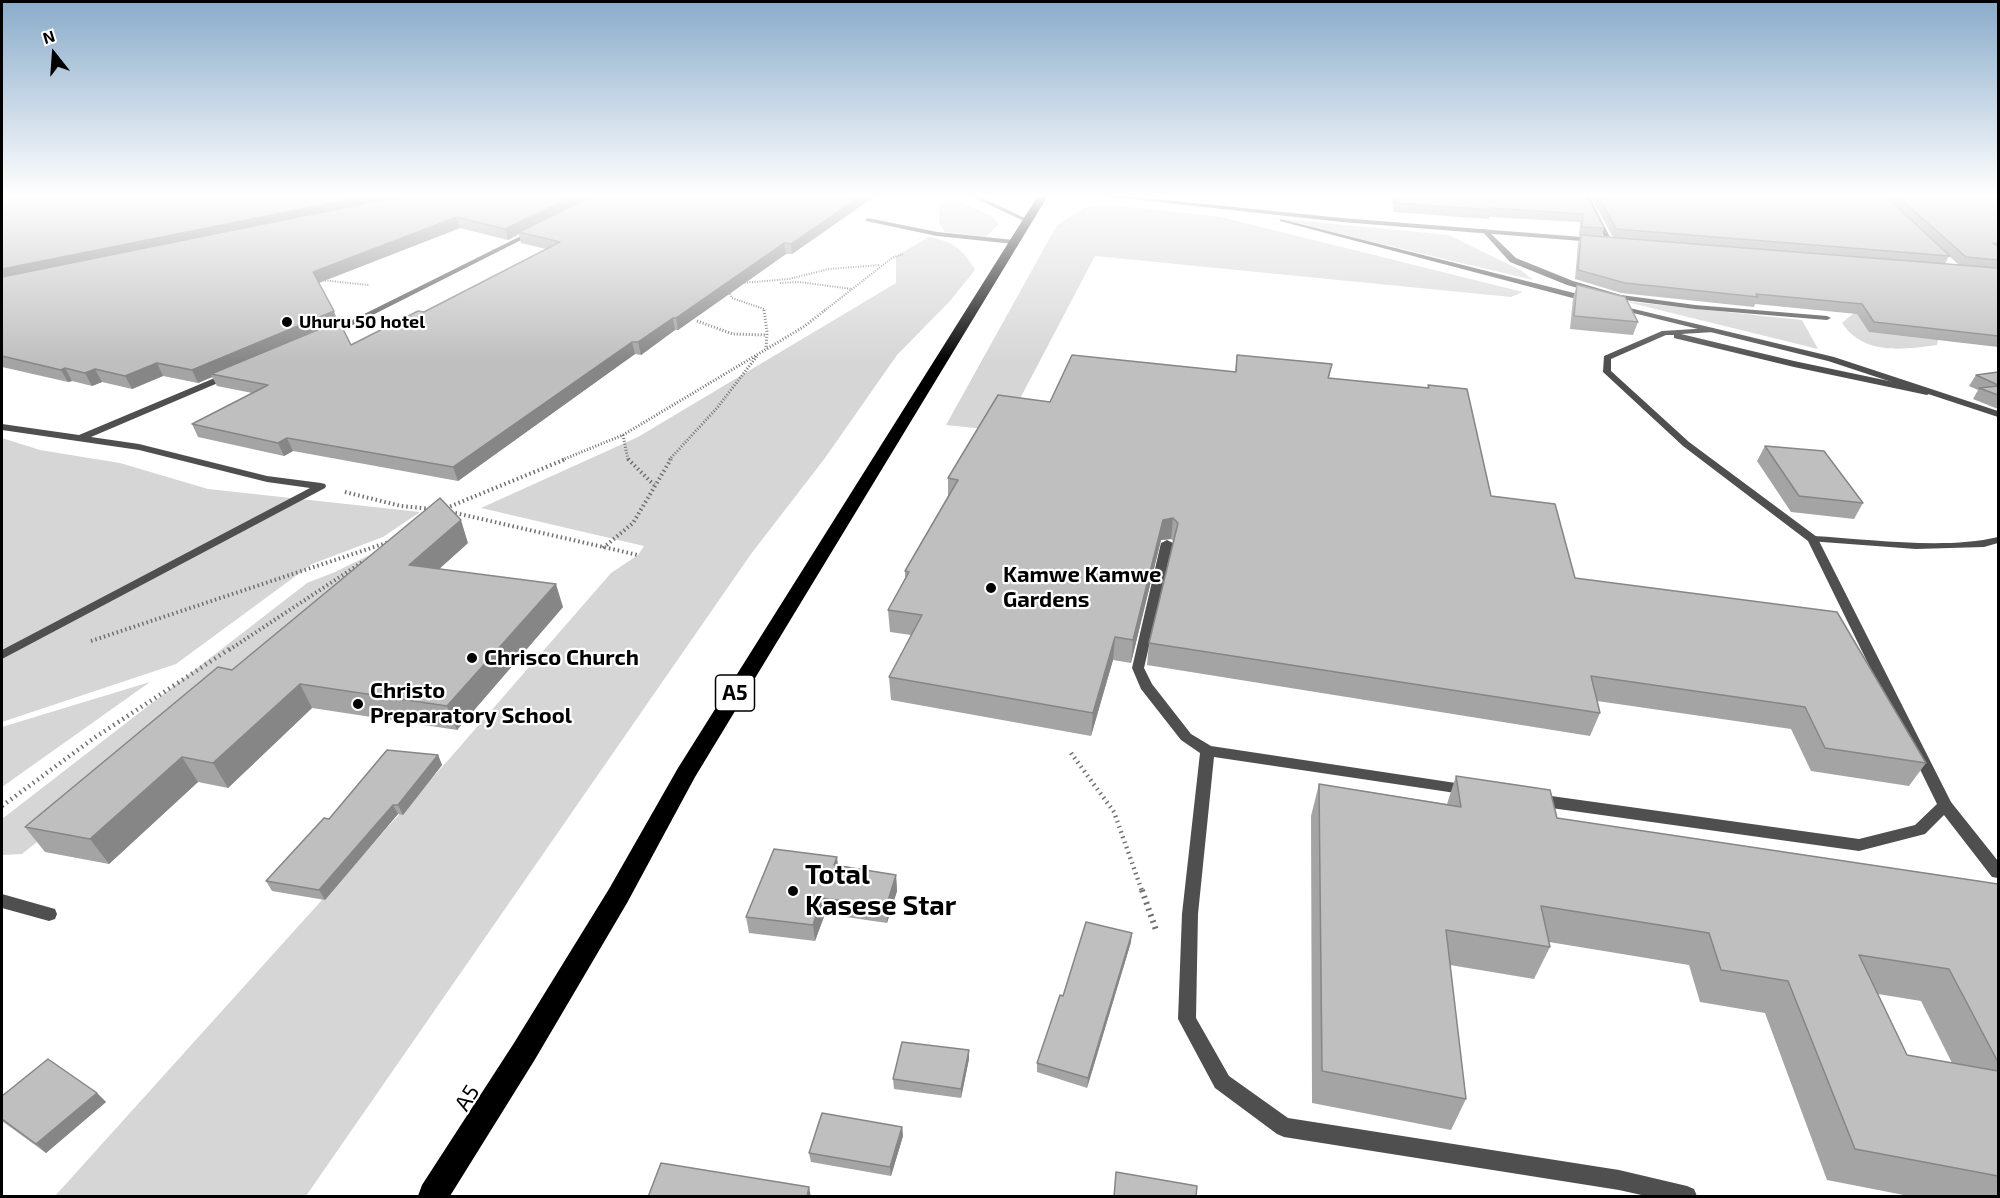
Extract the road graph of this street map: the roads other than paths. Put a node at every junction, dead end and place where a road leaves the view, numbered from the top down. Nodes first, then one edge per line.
1 (497, 250) edge
2 (1009, 250) edge
3 (1398, 250) edge
4 (1503, 250) edge
5 (1593, 300) edge
6 (1604, 303) edge
7 (1827, 318) edge
8 (1711, 330) junction
9 (1665, 333) junction
10 (324, 335) edge
11 (236, 372) edge
12 (1937, 394) junction
13 (1998, 414) edge
14 (2, 427) edge
15 (83, 437) junction
16 (1813, 539) junction
17 (1998, 540) edge
18 (1167, 543) edge
19 (2, 655) edge
20 (1207, 751) junction
21 (1483, 792) edge
22 (1517, 797) edge
23 (1945, 805) junction
24 (1998, 872) edge
25 (2, 901) edge
26 (49, 914) dead end
27 (433, 1197) edge
28 (1687, 1197) edge

1 - 10 street
2 - 27 highway, A5 / A5
3 - 5 street
4 - 7 street
6 - 8 street
8 - 9 street
8 - 12 street
9 - 12 street
9 - 16 street
11 - 15 street
12 - 13 street
14 - 15 street
15 - 19 street
16 - 17 street
16 - 23 street
18 - 20 street
20 - 21 street
20 - 28 street
22 - 23 street
23 - 24 street
25 - 26 street

